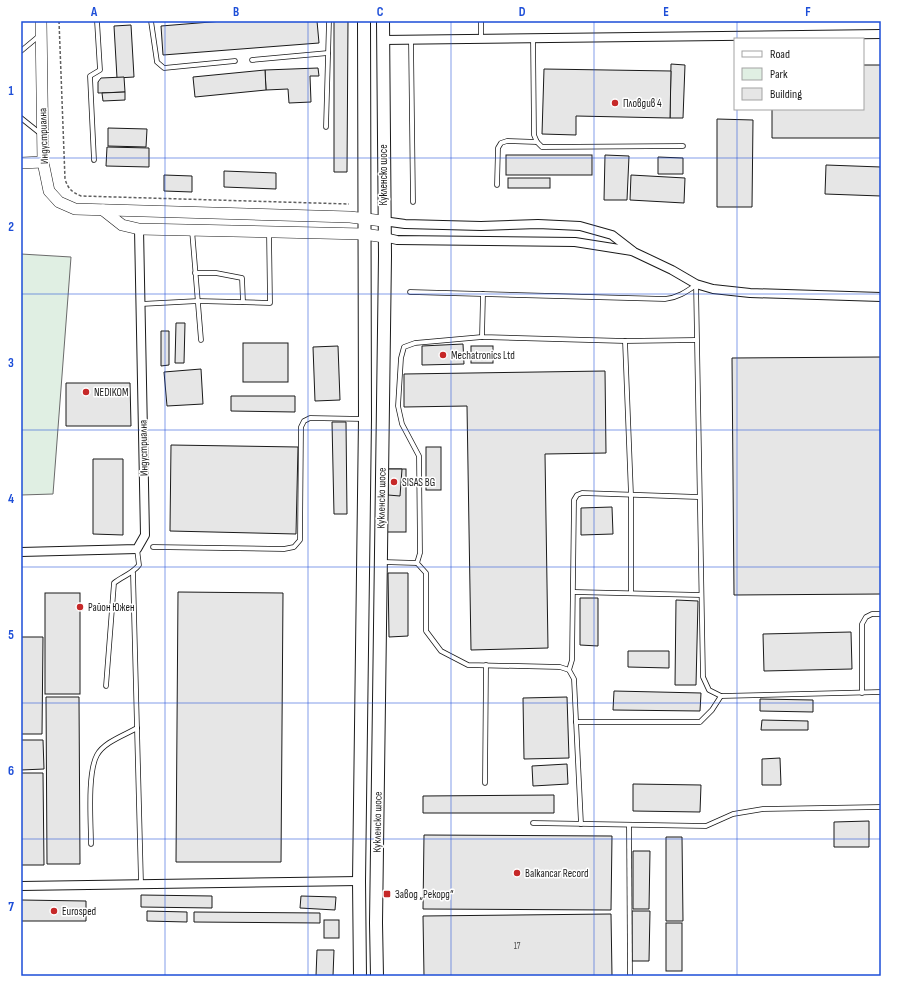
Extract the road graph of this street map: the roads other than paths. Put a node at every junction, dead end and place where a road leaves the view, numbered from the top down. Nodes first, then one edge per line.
1 (41, 21) edge
2 (97, 21) edge
3 (151, 21) edge
4 (329, 21) edge
5 (364, 21) edge
6 (383, 21) edge
7 (481, 21) edge
8 (41, 34) junction
9 (881, 34) edge
10 (533, 37) junction
11 (481, 38) junction
12 (383, 40) junction
13 (411, 40) junction
14 (21, 51) edge
15 (328, 53) junction
16 (252, 60) dead end
17 (235, 61) dead end
18 (21, 118) edge
19 (326, 127) dead end
20 (42, 136) junction
21 (537, 142) junction
22 (683, 146) dead end
23 (94, 160) dead end
24 (43, 162) junction
25 (21, 163) edge
26 (496, 185) dead end
27 (413, 202) dead end
28 (103, 210) junction
29 (364, 218) junction
30 (383, 221) junction
31 (139, 229) junction
32 (192, 230) junction
33 (269, 232) junction
34 (364, 234) junction
35 (384, 237) junction
36 (634, 252) junction
37 (195, 273) junction
38 (696, 284) junction
39 (410, 292) dead end
40 (484, 294) junction
41 (881, 297) edge
42 (198, 301) junction
43 (243, 302) junction
44 (141, 304) junction
45 (482, 338) junction
46 (200, 340) dead end
47 (696, 340) junction
48 (625, 341) junction
49 (365, 419) junction
50 (631, 495) junction
51 (698, 497) junction
52 (153, 547) dead end
53 (137, 549) junction
54 (21, 552) edge
55 (380, 561) junction
56 (417, 563) junction
57 (133, 573) junction
58 (574, 592) junction
59 (631, 593) junction
60 (701, 594) junction
61 (881, 614) edge
62 (486, 665) junction
63 (569, 670) junction
64 (106, 686) dead end
65 (881, 692) edge
66 (862, 693) junction
67 (721, 696) junction
68 (576, 722) junction
69 (137, 728) junction
70 (485, 783) dead end
71 (881, 807) edge
72 (534, 823) dead end
73 (581, 824) junction
74 (629, 825) junction
75 (91, 844) dead end
76 (359, 881) junction
77 (141, 883) junction
78 (21, 886) edge
79 (360, 976) edge
80 (378, 976) edge
81 (630, 976) edge

1 - 8 street, Индустриална
2 - 23 lane
3 - 17 lane
4 - 15 lane
5 - 29 main road, Кукленско шосе
6 - 12 main road, Кукленско шосе
7 - 11 lane
8 - 14 lane
8 - 20 street, Индустриална
9 - 10 street
10 - 11 street
10 - 21 lane
11 - 13 street
12 - 13 street
12 - 30 main road, Кукленско шосе
13 - 27 lane
15 - 16 lane
15 - 19 lane
18 - 20 lane
20 - 24 street, Индустриална
21 - 22 lane
21 - 26 lane
24 - 25 street
24 - 28 street, Индустриална
28 - 29 street, Индустриална
28 - 31 street
29 - 30 street, Индустриална
29 - 34 main road, Кукленско шосе
30 - 35 main road, Кукленско шосе
30 - 36 street
31 - 32 street
31 - 44 street, Индустриална
32 - 33 street
32 - 37 lane
33 - 34 street
33 - 43 lane
34 - 35 street
34 - 49 main road, Кукленско шосе
35 - 36 street
35 - 55 main road, Кукленско шосе
36 - 38 street
37 - 42 lane
37 - 43 lane
38 - 40 lane
38 - 41 street
38 - 47 lane
39 - 40 lane
40 - 45 lane
42 - 43 lane
42 - 44 lane
42 - 46 lane
44 - 53 street, Индустриална
45 - 48 lane
45 - 56 lane
47 - 48 lane
47 - 51 lane
48 - 50 lane
49 - 52 lane
49 - 76 main road, Кукленско шосе
50 - 51 lane
50 - 58 lane
50 - 59 lane
51 - 60 lane
53 - 54 street
53 - 57 lane
55 - 56 lane
55 - 80 main road, Кукленско шосе
56 - 62 lane
57 - 64 lane
57 - 69 lane
58 - 59 lane
58 - 63 lane
59 - 60 lane
60 - 67 lane
61 - 66 lane
62 - 63 lane
62 - 70 lane
63 - 68 lane
65 - 66 lane
66 - 67 lane
67 - 68 lane
68 - 73 lane
69 - 75 lane
69 - 77 lane
71 - 74 lane
72 - 73 lane
73 - 74 lane
74 - 81 lane
76 - 77 street
76 - 79 main road, Кукленско шосе
77 - 78 street

